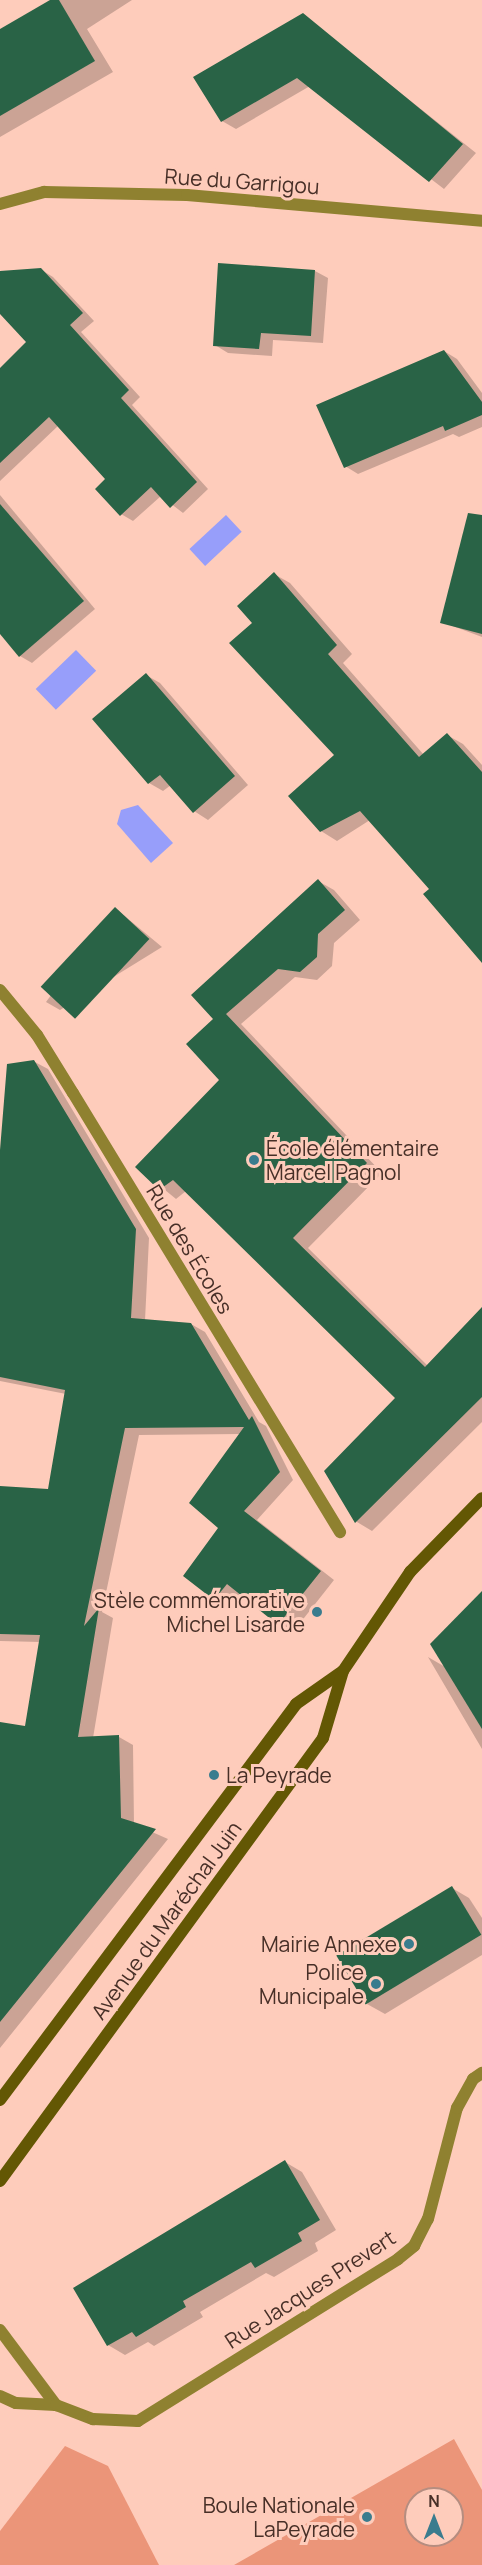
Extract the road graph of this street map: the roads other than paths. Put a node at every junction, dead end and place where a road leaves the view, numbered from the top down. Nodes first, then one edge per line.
1 (0, 204) edge
2 (482, 221) edge
3 (0, 990) edge
4 (482, 1498) edge
5 (340, 1532) dead end
6 (343, 1671) junction
7 (482, 2073) edge
8 (0, 2100) edge
9 (0, 2181) edge
10 (0, 2330) edge
11 (0, 2396) edge
12 (56, 2405) junction

1 - 2 street, Rue du Garrigou
3 - 5 street, Rue des Écoles
4 - 6 main road, Avenue du Maréchal Juin
6 - 8 main road, Avenue du Maréchal Juin
6 - 9 main road, Avenue du Maréchal Juin
7 - 12 street, Rue Jacques Prevert
10 - 12 street
11 - 12 street, Rue Jacques Prevert

